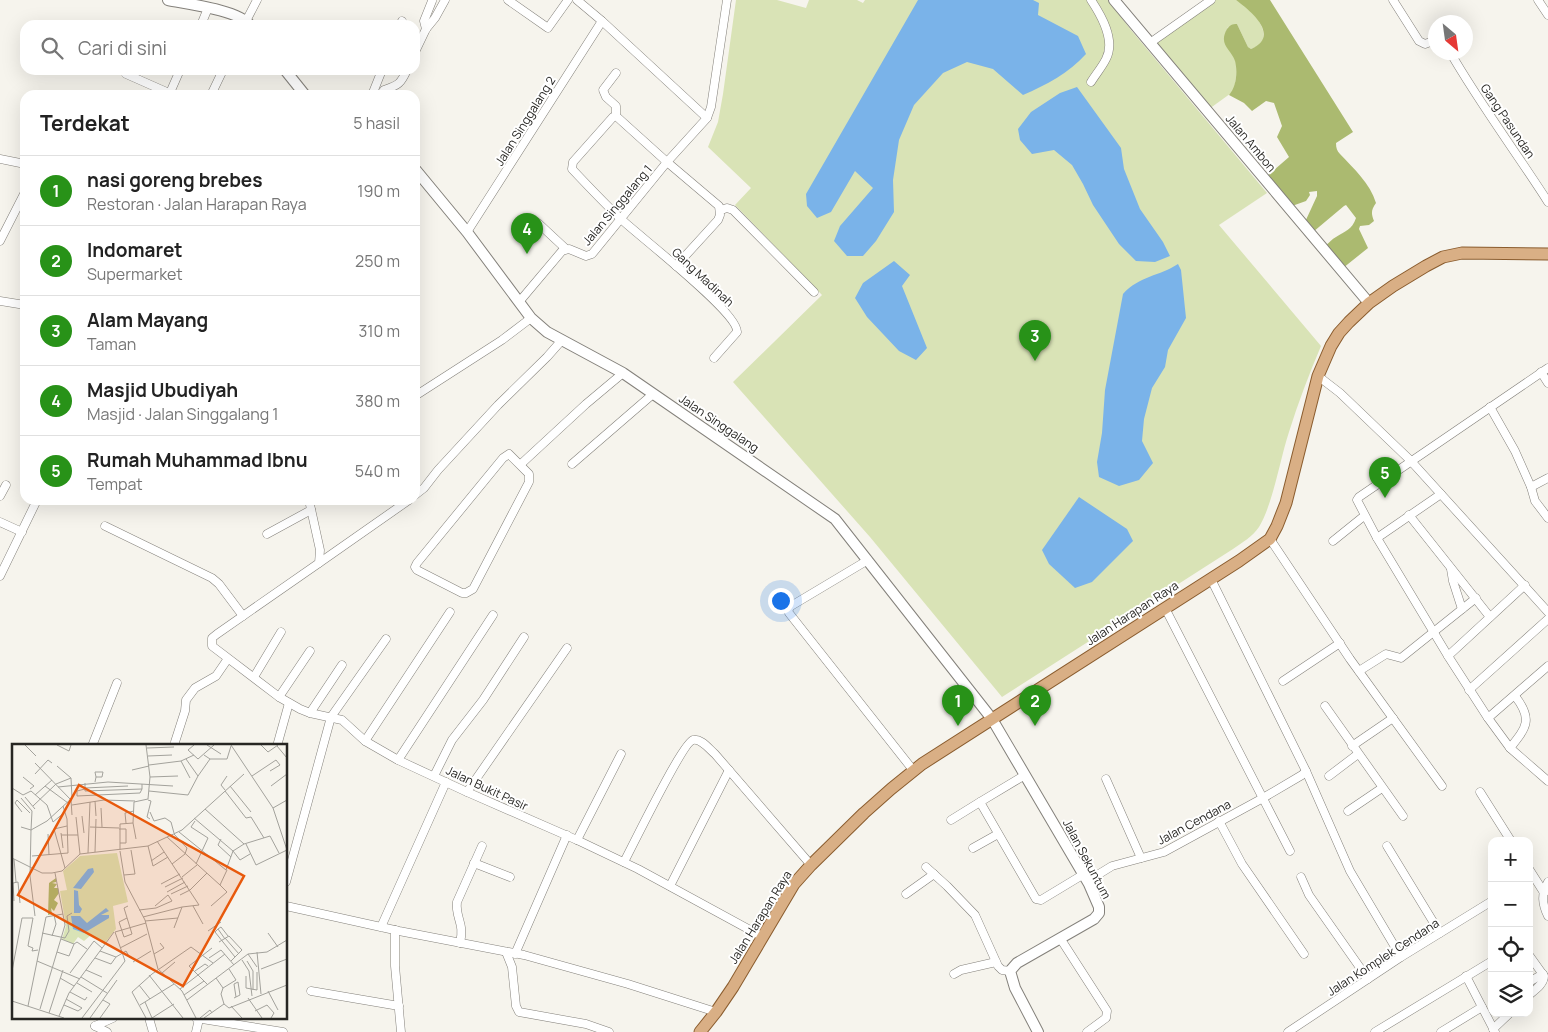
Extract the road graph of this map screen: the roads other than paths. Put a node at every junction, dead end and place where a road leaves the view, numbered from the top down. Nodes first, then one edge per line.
1 (168, 0) edge
2 (257, 0) edge
3 (432, 0) edge
4 (508, 0) edge
5 (568, 0) edge
6 (577, 0) edge
7 (727, 0) edge
8 (1091, 0) edge
9 (1114, 0) edge
10 (1211, 0) edge
11 (1394, 0) edge
12 (1538, 0) edge
13 (443, 3) edge
14 (208, 8) junction
15 (1548, 15) edge
16 (202, 20) edge
17 (242, 20) edge
18 (248, 20) edge
19 (602, 21) junction
20 (426, 29) junction
21 (420, 42) edge
22 (1150, 43) junction
23 (1428, 43) edge
24 (1455, 60) edge
25 (616, 73) dead end
26 (128, 75) edge
27 (178, 75) edge
28 (221, 75) edge
29 (289, 75) edge
30 (380, 75) edge
31 (404, 75) edge
32 (1091, 82) dead end
33 (160, 90) edge
34 (171, 90) edge
35 (213, 90) edge
36 (301, 90) edge
37 (374, 90) edge
38 (384, 90) edge
39 (616, 116) junction
40 (707, 118) junction
41 (0, 159) edge
42 (667, 162) junction
43 (20, 163) edge
44 (420, 175) edge
45 (20, 202) edge
46 (1548, 202) edge
47 (721, 210) junction
48 (621, 220) junction
49 (538, 223) dead end
50 (467, 232) junction
51 (0, 241) edge
52 (566, 249) junction
53 (1548, 254) edge
54 (676, 266) junction
55 (814, 292) dead end
56 (0, 301) edge
57 (519, 302) junction
58 (1369, 303) junction
59 (20, 304) edge
60 (531, 318) junction
61 (562, 340) junction
62 (714, 358) dead end
63 (1548, 368) edge
64 (1541, 372) junction
65 (623, 373) junction
66 (1318, 376) junction
67 (1548, 383) edge
68 (420, 393) edge
69 (653, 394) junction
70 (1490, 408) junction
71 (1410, 460) junction
72 (521, 464) junction
73 (572, 464) dead end
74 (1548, 478) edge
75 (6, 485) dead end
76 (1531, 487) junction
77 (420, 491) edge
78 (1441, 494) junction
79 (0, 496) edge
80 (35, 505) edge
81 (310, 505) edge
82 (402, 505) edge
83 (311, 510) junction
84 (1409, 515) junction
85 (1364, 516) junction
86 (1548, 518) edge
87 (0, 522) edge
88 (104, 526) dead end
89 (22, 532) junction
90 (267, 534) dead end
91 (1377, 538) junction
92 (1270, 539) junction
93 (1333, 541) dead end
94 (868, 560) junction
95 (319, 564) junction
96 (1451, 567) junction
97 (0, 576) edge
98 (1211, 579) junction
99 (1525, 585) junction
100 (1476, 598) junction
101 (1165, 608) junction
102 (1462, 609) junction
103 (450, 612) dead end
104 (1548, 612) edge
105 (492, 615) dead end
106 (243, 616) junction
107 (1490, 616) junction
108 (1548, 619) edge
109 (281, 632) dead end
110 (1434, 632) junction
111 (524, 637) dead end
112 (386, 639) dead end
113 (1340, 643) junction
114 (567, 648) dead end
115 (310, 651) dead end
116 (1448, 656) junction
117 (228, 660) junction
118 (342, 666) dead end
119 (1548, 666) edge
120 (1359, 671) junction
121 (254, 677) junction
122 (1283, 681) dead end
123 (117, 683) dead end
124 (1469, 690) junction
125 (1514, 696) junction
126 (279, 698) junction
127 (289, 703) junction
128 (1325, 706) dead end
129 (310, 713) junction
130 (331, 717) junction
131 (1394, 718) junction
132 (1488, 718) junction
133 (992, 719) junction
134 (365, 741) junction
135 (175, 742) dead end
136 (93, 744) edge
137 (277, 744) edge
138 (1352, 746) junction
139 (1510, 748) junction
140 (621, 754) dead end
141 (1358, 754) junction
142 (398, 760) junction
143 (728, 770) junction
144 (913, 770) junction
145 (1306, 771) junction
146 (1025, 775) junction
147 (434, 776) junction
148 (1329, 776) dead end
149 (1106, 779) dead end
150 (1547, 779) edge
151 (446, 782) junction
152 (1442, 786) dead end
153 (1382, 788) junction
154 (467, 792) junction
155 (1480, 792) dead end
156 (1263, 798) junction
157 (980, 802) junction
158 (1348, 811) dead end
159 (1403, 816) dead end
160 (951, 820) dead end
161 (1219, 822) junction
162 (998, 834) junction
163 (567, 835) junction
164 (1509, 837) edge
165 (577, 840) junction
166 (482, 846) dead end
167 (1387, 846) dead end
168 (973, 848) dead end
169 (1290, 851) dead end
170 (1141, 858) junction
171 (624, 862) junction
172 (474, 863) junction
173 (812, 865) junction
174 (926, 867) dead end
175 (934, 874) junction
176 (1533, 874) edge
177 (288, 875) edge
178 (510, 877) dead end
179 (1301, 877) dead end
180 (1086, 879) junction
181 (1548, 882) edge
182 (670, 886) junction
183 (1546, 891) edge
184 (906, 894) dead end
185 (1488, 903) edge
186 (288, 906) edge
187 (1548, 916) edge
188 (380, 927) junction
189 (395, 930) junction
190 (1440, 933) junction
191 (762, 937) junction
192 (1060, 938) junction
193 (460, 943) junction
194 (506, 952) junction
195 (515, 954) junction
196 (1304, 954) dead end
197 (1402, 957) junction
198 (1533, 960) edge
199 (996, 962) junction
200 (1488, 963) edge
201 (1010, 972) junction
202 (954, 974) dead end
203 (1543, 974) junction
204 (1466, 976) junction
205 (1368, 980) junction
206 (1533, 980) edge
207 (311, 991) dead end
208 (1533, 991) edge
209 (399, 1006) junction
210 (1488, 1006) edge
211 (1483, 1008) junction
212 (716, 1012) junction
213 (1506, 1017) edge
214 (108, 1020) edge
215 (202, 1020) edge
216 (1494, 1030) edge
217 (261, 1031) edge
218 (108, 1032) edge
219 (283, 1032) edge
220 (401, 1032) edge
221 (609, 1032) edge
222 (700, 1032) edge
223 (1038, 1032) edge
224 (1087, 1032) edge
225 (1288, 1032) edge
226 (1375, 1032) edge
227 (1441, 1032) edge

1 - 14 main road
2 - 18 street
3 - 13 street
3 - 20 street
4 - 5 street
6 - 19 street
7 - 40 street
8 - 32 street
9 - 22 main road, Jalan Ambon
10 - 22 street
11 - 23 street
12 - 15 street
13 - 20 street
14 - 16 street
14 - 17 main road
19 - 40 street
19 - 50 street, Jalan Singgalang 2
20 - 21 street
22 - 58 main road, Jalan Ambon
24 - 46 street, Gang Pasundan
25 - 39 street
26 - 33 street
27 - 34 street
28 - 35 street
29 - 36 main road
30 - 37 street
31 - 38 street
39 - 42 street
39 - 48 street, Gang Madinah
40 - 42 street, Jalan Singgalang 1
41 - 43 street
42 - 47 street
42 - 48 street, Jalan Singgalang 1
44 - 50 main road, Jalan Singgalang
45 - 51 street
47 - 54 street
47 - 55 street
48 - 52 street, Jalan Singgalang 1
48 - 54 street, Gang Madinah
49 - 52 street
50 - 57 main road, Jalan Singgalang
52 - 57 street, Jalan Singgalang 1
53 - 58 main road
54 - 62 street, Gang Madinah
56 - 59 street
57 - 60 main road, Jalan Singgalang
58 - 66 main road
60 - 61 main road, Jalan Singgalang
60 - 68 street
61 - 65 main road, Jalan Singgalang
61 - 77 street
63 - 64 street
64 - 67 street
64 - 70 street
65 - 69 main road, Jalan Singgalang
65 - 72 street
66 - 71 street
66 - 92 main road
69 - 73 street
69 - 94 main road, Jalan Singgalang
70 - 71 street
70 - 76 street
71 - 78 street
71 - 85 street
72 - 72 street
74 - 76 street
75 - 79 street
76 - 86 street
78 - 84 street
78 - 99 street
80 - 89 street
81 - 83 street
82 - 95 street
83 - 90 street
83 - 95 street
84 - 91 street
84 - 96 street
85 - 91 street
85 - 93 street
87 - 89 street
88 - 106 street
89 - 97 street
91 - 110 street
92 - 98 main road, Jalan Harapan Raya
92 - 113 street
94 - 133 main road, Jalan Singgalang
94 - 144 street
95 - 106 street
96 - 100 street
96 - 102 street
98 - 101 main road, Jalan Harapan Raya
98 - 145 street
99 - 104 street
99 - 107 street
100 - 102 street
100 - 107 street
101 - 133 main road, Jalan Harapan Raya
101 - 156 street
102 - 110 street
103 - 134 street
105 - 142 street
106 - 117 street, Jalan Bukit Pasir
107 - 116 street
108 - 124 street
109 - 121 street
110 - 116 street
110 - 120 street
111 - 147 street
112 - 130 street
113 - 120 street
113 - 122 street
114 - 154 street
115 - 126 street
116 - 124 street
117 - 121 street, Jalan Bukit Pasir
117 - 135 street
118 - 129 street
119 - 125 street
120 - 131 street
121 - 126 street, Jalan Bukit Pasir
123 - 136 street
124 - 132 street
125 - 132 street
125 - 139 street
126 - 127 street, Jalan Bukit Pasir
127 - 129 street, Jalan Bukit Pasir
127 - 137 street
128 - 138 street
129 - 130 street, Jalan Bukit Pasir
130 - 134 street, Jalan Bukit Pasir
130 - 177 street
131 - 138 street
131 - 152 street
132 - 139 street
133 - 144 main road, Jalan Harapan Raya
133 - 146 main road, Jalan Sekuntum
134 - 142 street, Jalan Bukit Pasir
138 - 141 street
139 - 150 street
140 - 165 street
141 - 148 street
141 - 153 street
142 - 147 street, Jalan Bukit Pasir
143 - 171 street
143 - 173 street
143 - 182 street
144 - 173 main road, Jalan Harapan Raya
145 - 156 street, Jalan Cendana
145 - 197 street
146 - 157 street
146 - 180 main road, Jalan Sekuntum
147 - 151 street, Jalan Bukit Pasir
149 - 170 street
151 - 154 street, Jalan Bukit Pasir
151 - 188 street
153 - 158 street
153 - 159 street
154 - 163 street, Jalan Bukit Pasir
155 - 164 street
156 - 161 street, Jalan Cendana
156 - 169 street
157 - 160 street
157 - 162 street
161 - 170 street, Jalan Cendana
161 - 196 street
162 - 168 street
162 - 180 street, Jalan Cendana
163 - 165 street, Jalan Bukit Pasir
163 - 195 street
165 - 171 street, Jalan Bukit Pasir
166 - 172 street
167 - 190 street
170 - 180 street, Jalan Cendana
171 - 182 street, Jalan Bukit Pasir
172 - 178 street
172 - 193 street
173 - 191 main road, Jalan Harapan Raya
174 - 175 street
175 - 184 street
175 - 199 street
176 - 183 street
179 - 205 street
180 - 192 main road, Jalan Sekuntum
181 - 183 street
182 - 191 street, Jalan Bukit Pasir
183 - 187 street
185 - 190 street, Jalan Komplek Cendana
186 - 188 street
188 - 189 street
189 - 193 street
189 - 209 street
190 - 197 street, Jalan Komplek Cendana
191 - 212 main road, Jalan Harapan Raya
192 - 201 main road, Jalan Sekuntum
192 - 224 street
193 - 194 street
194 - 195 street
194 - 221 street
195 - 212 street
197 - 205 street, Jalan Komplek Cendana
198 - 203 street
199 - 201 street
199 - 202 street
200 - 204 street
201 - 223 main road
203 - 206 street
203 - 208 street
204 - 211 street
204 - 226 street
205 - 225 street, Jalan Komplek Cendana
207 - 209 street
209 - 220 street
210 - 211 street
211 - 216 street
211 - 227 street
212 - 222 main road, Jalan Harapan Raya
213 - 216 street
214 - 218 street
215 - 217 street
217 - 219 street

